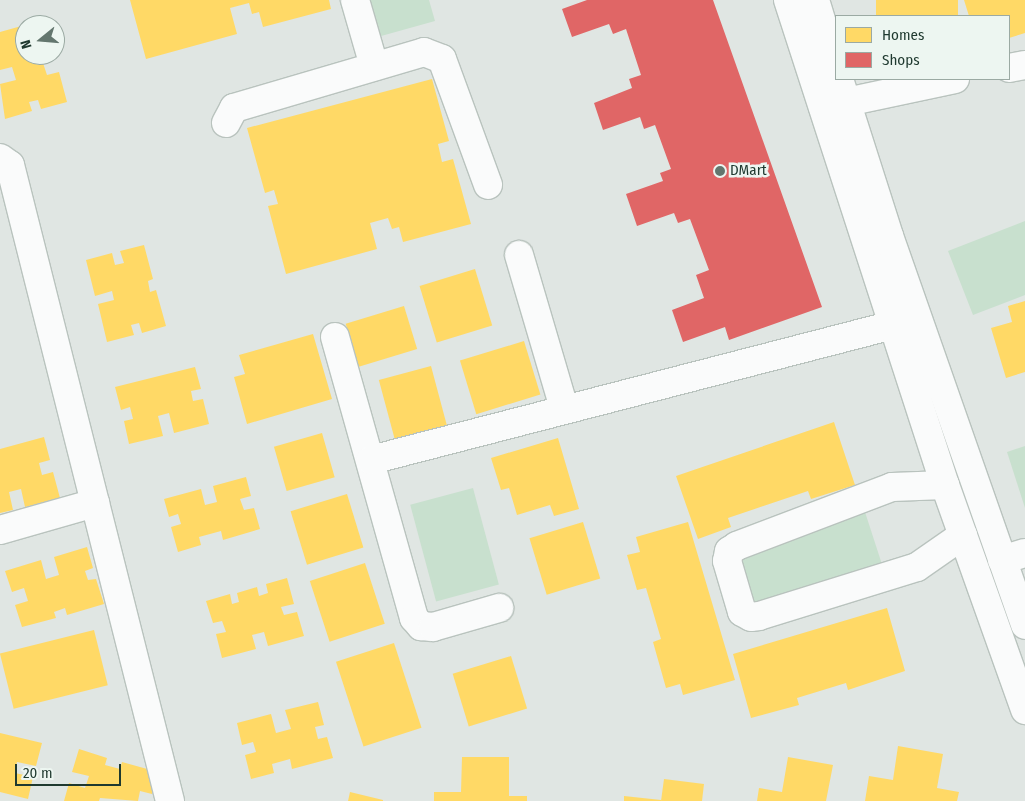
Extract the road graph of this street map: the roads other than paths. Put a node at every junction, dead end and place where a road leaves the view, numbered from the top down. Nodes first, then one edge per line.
1 (354, 0) edge
2 (788, 0) edge
3 (815, 0) edge
4 (1025, 65) edge
5 (374, 66) junction
6 (835, 66) edge
7 (1010, 68) edge
8 (949, 80) edge
9 (836, 96) edge
10 (226, 123) dead end
11 (0, 158) edge
12 (488, 185) dead end
13 (519, 255) dead end
14 (893, 325) junction
15 (335, 337) dead end
16 (564, 408) junction
17 (371, 460) junction
18 (945, 485) junction
19 (95, 503) junction
20 (0, 530) edge
21 (962, 535) junction
22 (1014, 557) edge
23 (499, 608) dead end
24 (1025, 625) edge
25 (1025, 710) edge
26 (170, 801) edge

1 - 5 street
2 - 9 street
3 - 6 street
4 - 7 street
5 - 10 street
5 - 12 street
8 - 9 street
9 - 14 street
9 - 22 street
11 - 19 street
13 - 16 street
14 - 16 street
14 - 18 street
15 - 17 street
16 - 17 street
17 - 23 street
18 - 21 street
18 - 21 street
19 - 20 street
19 - 26 street
21 - 25 street
22 - 24 street

